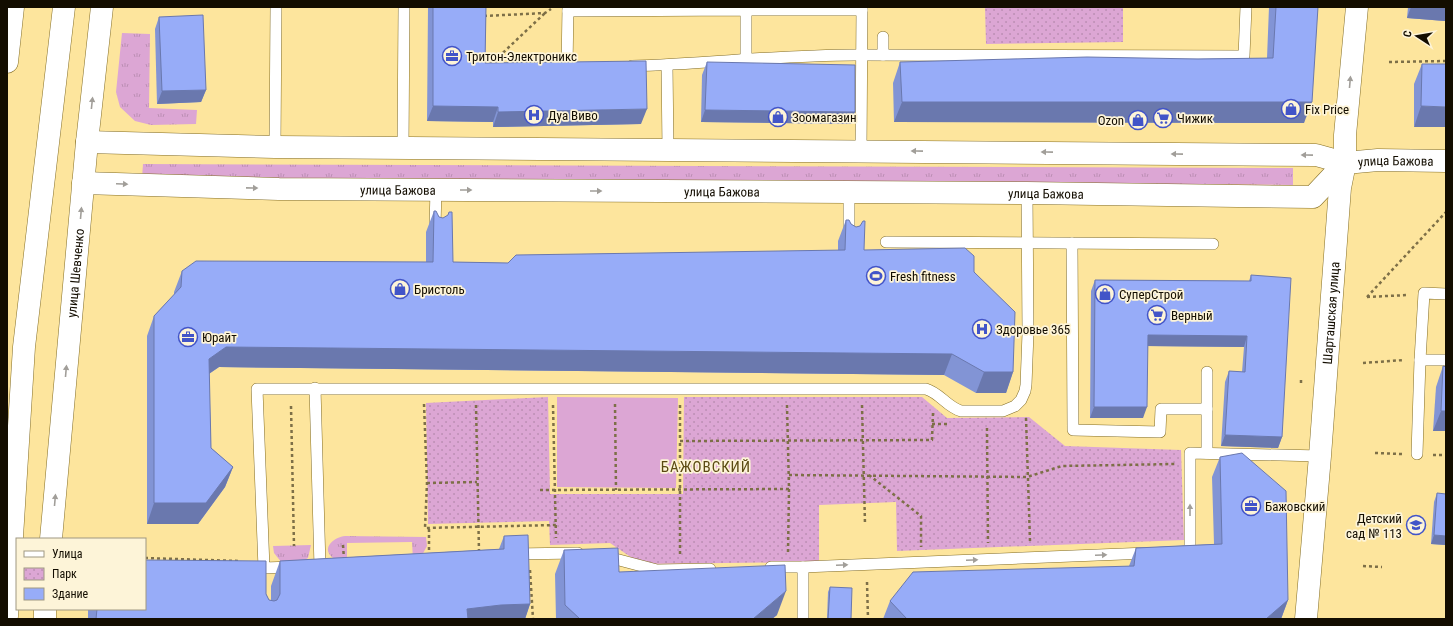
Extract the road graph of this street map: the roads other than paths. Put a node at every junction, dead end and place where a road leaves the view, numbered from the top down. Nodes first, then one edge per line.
1 (13, 7) edge
2 (64, 7) edge
3 (102, 7) edge
4 (276, 7) edge
5 (404, 7) edge
6 (1246, 7) edge
7 (1357, 7) edge
8 (568, 9) edge
9 (748, 9) edge
10 (862, 9) edge
11 (883, 37) dead end
12 (862, 55) junction
13 (883, 55) junction
14 (746, 59) junction
15 (7, 62) edge
16 (667, 65) junction
17 (621, 66) edge
18 (567, 68) edge
19 (87, 142) junction
20 (275, 147) junction
21 (403, 148) junction
22 (668, 150) junction
23 (861, 151) junction
24 (1446, 161) edge
25 (1345, 163) junction
26 (83, 183) junction
27 (436, 190) junction
28 (849, 192) junction
29 (1027, 193) junction
30 (435, 232) edge
31 (849, 241) edge
32 (886, 242) dead end
33 (1028, 243) junction
34 (1072, 243) junction
35 (1213, 244) dead end
36 (1446, 294) edge
37 (1420, 360) junction
38 (1446, 360) edge
39 (1207, 372) dead end
40 (316, 388) junction
41 (1207, 409) junction
42 (1207, 453) junction
43 (1417, 454) dead end
44 (1320, 456) junction
45 (51, 538) edge
46 (1158, 552) edge
47 (1174, 552) edge
48 (479, 554) edge
49 (259, 567) junction
50 (312, 567) junction
51 (344, 567) edge
52 (803, 567) junction
53 (718, 568) edge
54 (757, 568) edge
55 (264, 579) edge
56 (7, 616) edge
57 (803, 619) edge
58 (1306, 619) edge

1 - 15 street
2 - 56 street
19 -> 3 street, улица Шевченко
4 - 20 lane
5 - 21 lane
6 - 13 lane
25 -> 7 street, Шарташская улица
8 - 9 lane
8 - 18 lane
9 - 10 lane
9 - 14 lane
10 - 12 lane
11 - 13 lane
12 - 13 lane
12 - 14 lane
12 - 23 lane
14 - 16 lane
16 - 17 lane
16 - 22 lane
19 - 20 street, улица Бажова
19 - 26 street, улица Шевченко
20 - 21 street, улица Бажова
21 - 22 street, улица Бажова
22 - 23 street, улица Бажова
25 -> 23 street, улица Бажова
24 - 25 street, улица Бажова
25 - 29 street, улица Бажова
25 - 44 street, Шарташская улица
26 -> 27 street, улица Бажова
45 -> 26 street, улица Шевченко
27 -> 28 street, улица Бажова
27 - 30 lane
28 - 29 street, улица Бажова
28 - 31 lane
29 - 33 lane
32 - 33 lane
33 - 34 lane
33 - 40 lane
34 - 35 lane
34 - 41 lane
36 - 37 lane
37 - 38 lane
37 - 43 lane
39 - 41 lane
40 - 49 lane
40 - 50 lane
41 - 42 lane
42 - 44 lane
47 -> 42 lane
44 - 58 street, Шарташская улица
52 -> 46 lane
48 - 53 lane
49 - 50 lane
49 - 55 lane
50 - 51 lane
52 - 54 lane
52 - 57 lane

